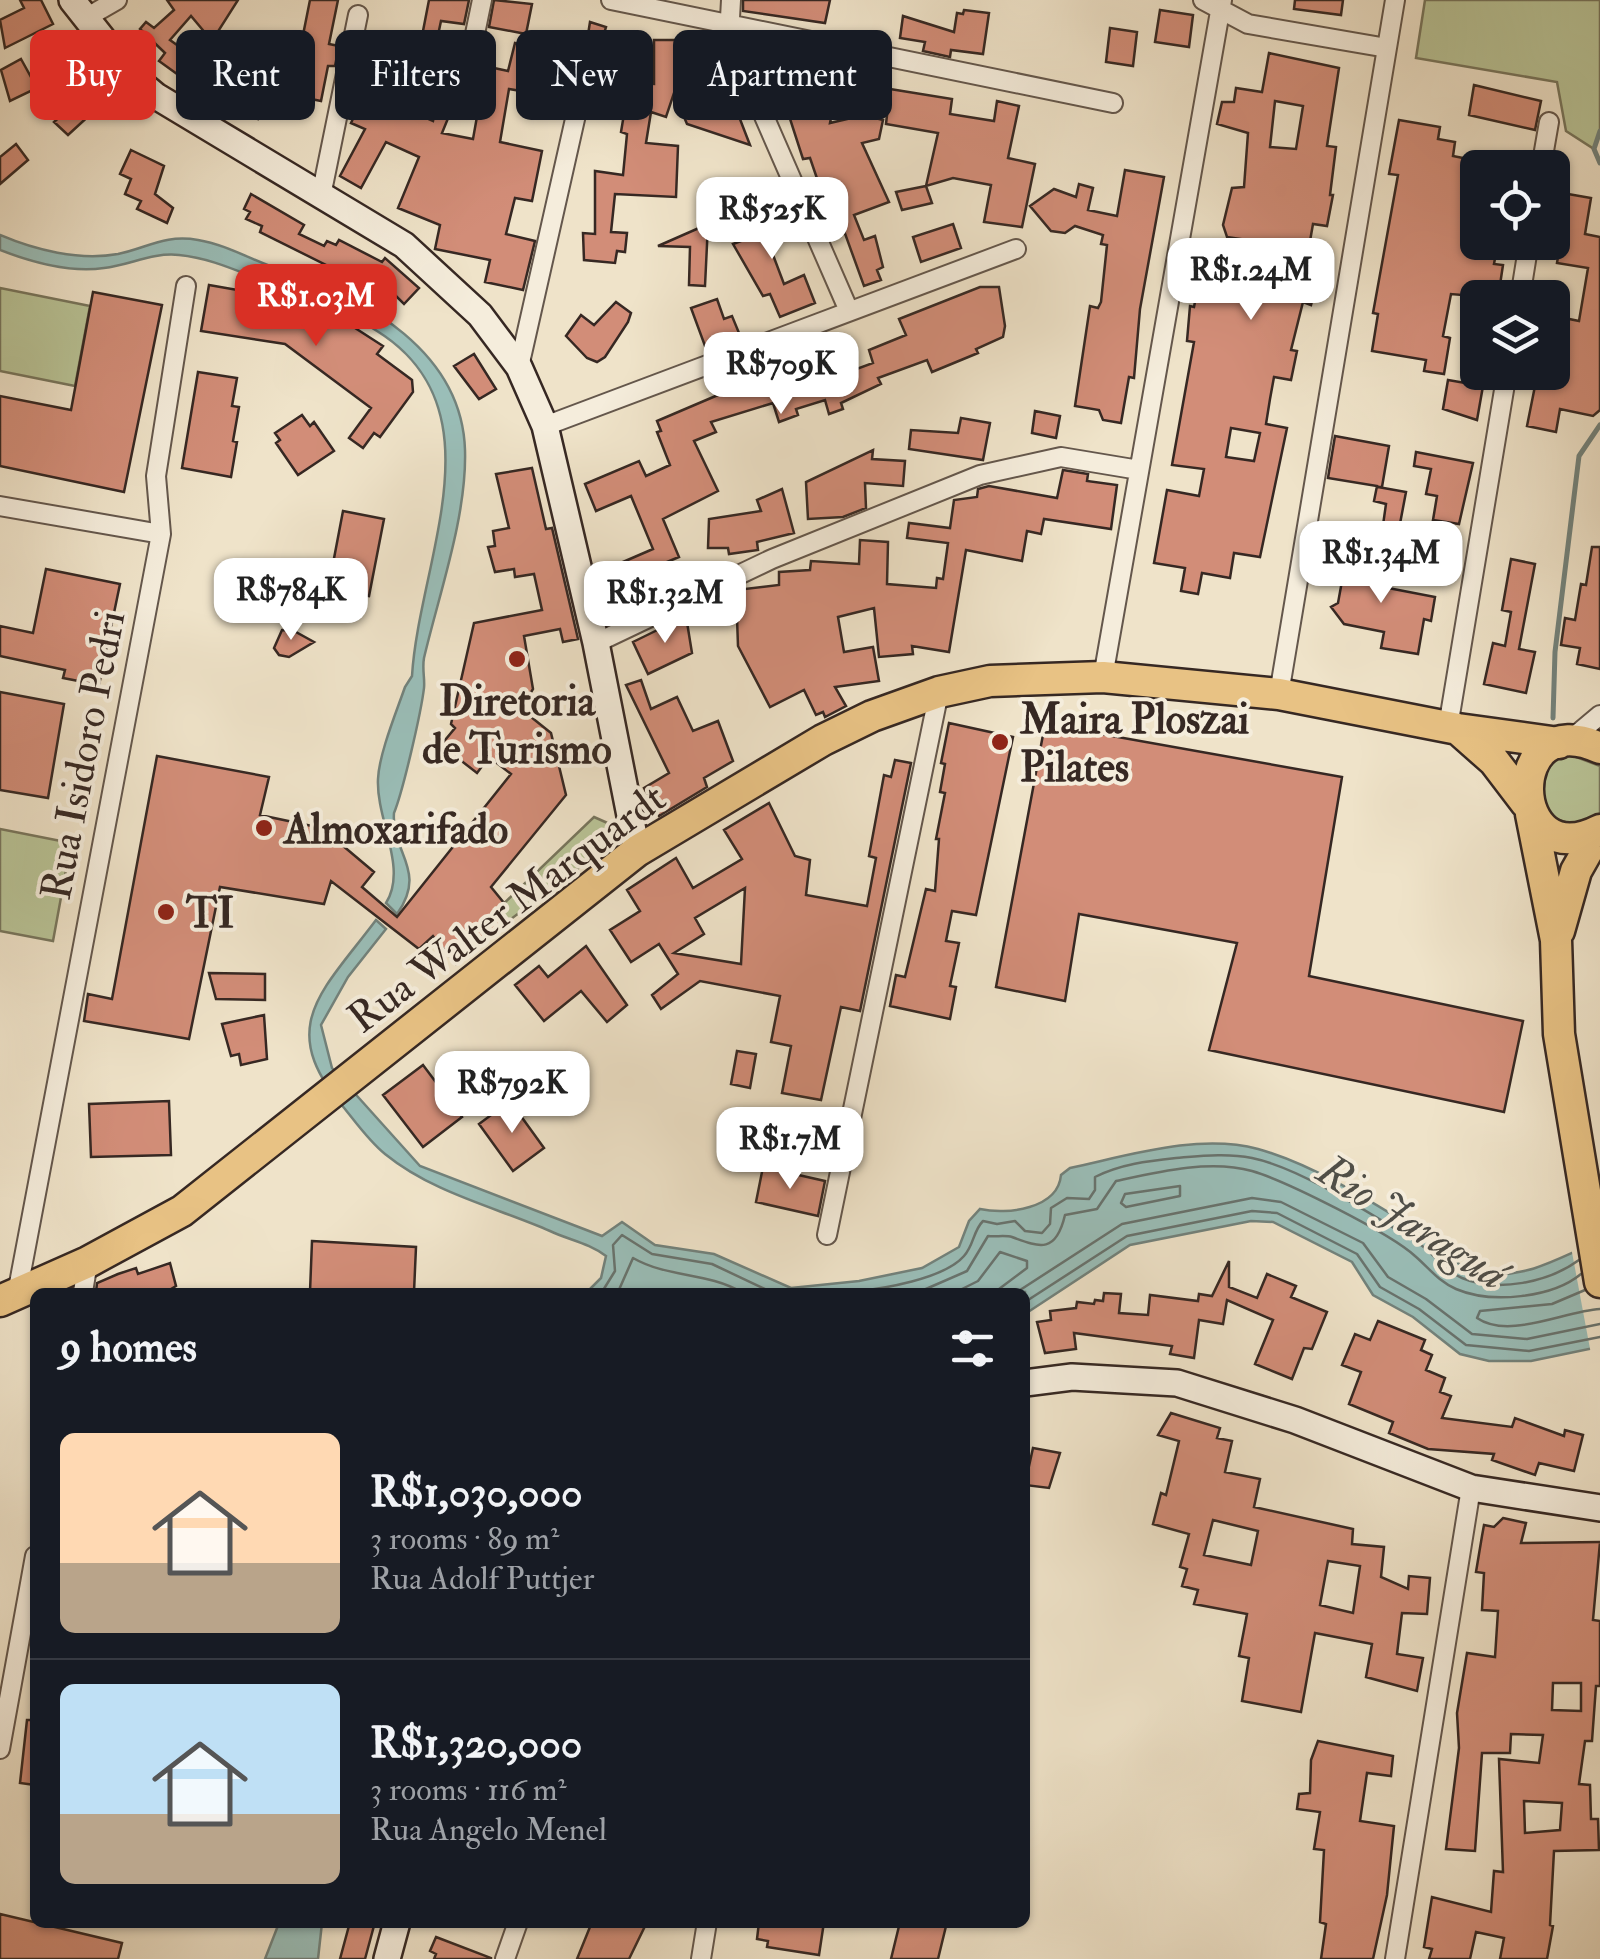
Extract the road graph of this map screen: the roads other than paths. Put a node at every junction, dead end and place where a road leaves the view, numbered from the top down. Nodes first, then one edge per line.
1 (117, 0) edge
2 (482, 0) edge
3 (610, 0) edge
4 (731, 0) edge
5 (1203, 0) edge
6 (1395, 0) edge
7 (1221, 6) edge
8 (78, 9) edge
9 (355, 14) dead end
10 (728, 22) junction
11 (476, 30) edge
12 (1387, 48) junction
13 (1113, 103) dead end
14 (574, 120) edge
15 (1549, 122) dead end
16 (1545, 150) edge
17 (319, 195) junction
18 (1016, 249) dead end
19 (186, 286) dead end
20 (849, 311) junction
21 (519, 367) junction
22 (1504, 390) edge
23 (545, 426) junction
24 (1139, 470) junction
25 (0, 506) edge
26 (161, 534) junction
27 (596, 643) junction
28 (1104, 677) junction
29 (938, 692) junction
30 (1279, 694) junction
31 (1600, 716) edge
32 (1453, 728) junction
33 (1564, 742) junction
34 (1600, 748) edge
35 (1529, 809) junction
36 (1599, 831) edge
37 (637, 851) junction
38 (1556, 940) junction
39 (827, 1235) dead end
40 (86, 1277) edge
41 (1600, 1282) edge
42 (43, 1288) edge
43 (8, 1297) edge
44 (1030, 1382) edge
45 (1471, 1488) junction
46 (1600, 1508) edge
47 (30, 1584) edge
48 (0, 1749) edge
49 (395, 1928) edge
50 (516, 1928) edge
51 (705, 1928) edge
52 (387, 1959) edge
53 (504, 1959) edge
54 (701, 1959) edge
55 (1395, 1959) edge

1 - 8 street
2 - 11 street
3 - 10 street
4 - 10 street
5 - 7 street
6 - 12 street
7 - 12 street
7 - 24 street
8 - 17 street
9 - 17 street
10 - 13 street
10 - 20 street
12 - 30 street
14 - 21 street
15 - 16 street
17 - 21 street
18 - 20 street
19 - 26 street, Rua Isidoro Pedri
20 - 23 street
21 - 23 street
22 - 32 street
23 - 27 street
24 - 27 street
24 - 28 street
25 - 26 street
26 - 43 street, Rua Isidoro Pedri
27 - 37 street
28 - 29 main road, Rua Walter Marquardt
28 - 30 main road, Rua Walter Marquardt
29 - 37 main road, Rua Walter Marquardt
29 - 39 street
30 - 32 main road, Rua Walter Marquardt
31 - 33 street
32 - 33 main road, Rua Walter Marquardt
32 - 35 main road
33 - 34 main road, Rua Walter Marquardt
33 - 35 main road
35 - 36 main road
35 - 38 main road
36 - 38 main road
37 - 40 main road, Rua Walter Marquardt
38 - 41 main road
40 - 42 main road, Rua Walter Marquardt
44 - 45 street
45 - 46 street
45 - 55 street
47 - 48 street
49 - 52 street
50 - 53 street
51 - 54 street

